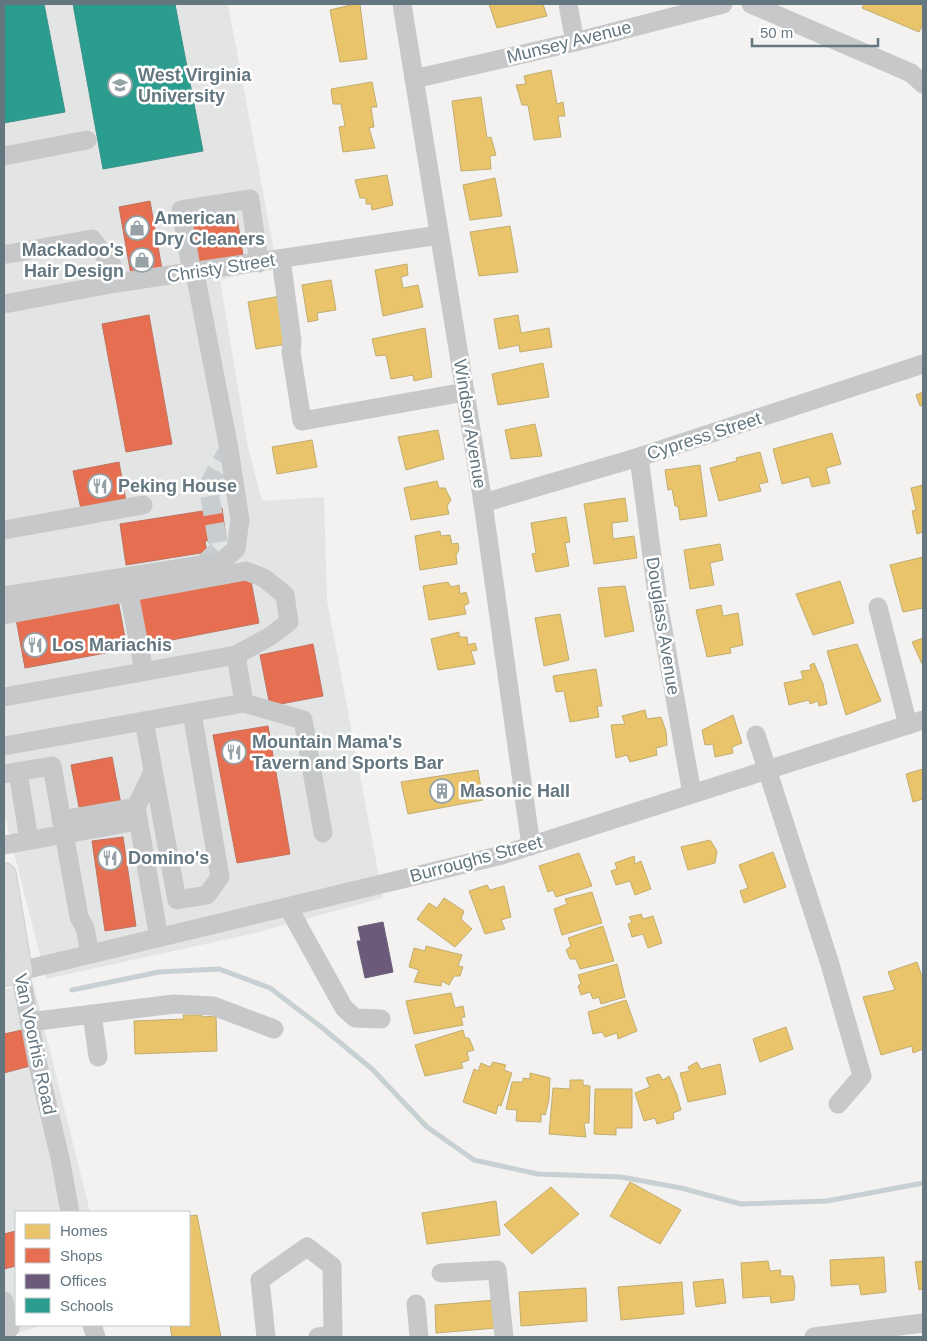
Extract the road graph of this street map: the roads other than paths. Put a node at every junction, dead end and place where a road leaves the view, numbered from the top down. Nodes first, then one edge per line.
1 (402, 4) edge
2 (568, 4) edge
3 (723, 4) edge
4 (751, 4) edge
5 (575, 42) junction
6 (414, 79) junction
7 (923, 84) edge
8 (88, 140) dead end
9 (4, 156) edge
10 (439, 235) junction
11 (4, 254) edge
12 (281, 259) junction
13 (259, 263) junction
14 (112, 265) dead end
15 (193, 273) junction
16 (4, 304) edge
17 (923, 364) edge
18 (465, 392) junction
19 (639, 457) junction
20 (483, 503) junction
21 (143, 505) dead end
22 (4, 530) edge
23 (129, 593) junction
24 (4, 596) edge
25 (878, 607) dead end
26 (4, 615) edge
27 (236, 654) junction
28 (144, 671) junction
29 (4, 697) edge
30 (244, 703) junction
31 (192, 713) junction
32 (144, 721) junction
33 (916, 722) edge
34 (756, 735) dead end
35 (4, 746) edge
36 (768, 770) junction
37 (153, 772) junction
38 (11, 773) edge
39 (692, 794) junction
40 (137, 814) junction
41 (62, 827) junction
42 (323, 833) dead end
43 (30, 840) junction
44 (4, 845) edge
45 (531, 846) junction
46 (4, 880) edge
47 (288, 907) junction
48 (159, 938) junction
49 (90, 954) junction
50 (12, 972) edge
51 (92, 1014) junction
52 (381, 1019) dead end
53 (29, 1022) junction
54 (274, 1029) dead end
55 (98, 1057) dead end
56 (838, 1104) dead end
57 (70, 1211) edge
58 (440, 1273) dead end
59 (4, 1301) edge
60 (416, 1304) dead end
61 (923, 1322) edge
62 (10, 1328) dead end
63 (266, 1337) edge
64 (318, 1337) edge
65 (419, 1337) edge
66 (504, 1337) edge
67 (814, 1337) edge

1 - 6 street, Windsor Avenue
2 - 5 street
3 - 5 street, Munsey Avenue
4 - 7 street
5 - 6 street, Munsey Avenue
6 - 10 street, Windsor Avenue
8 - 9 street
10 - 12 street, Christy Street
10 - 18 street, Windsor Avenue
11 - 14 street
12 - 13 street, Christy Street
12 - 18 street
13 - 15 street, Christy Street
13 - 15 street
15 - 16 street, Christy Street
15 - 24 street
17 - 19 street, Cypress Street
18 - 20 street, Windsor Avenue
19 - 20 street, Cypress Street
19 - 39 street, Douglass Avenue
20 - 45 street, Windsor Avenue
21 - 22 street
23 - 26 street
23 - 27 street
23 - 28 street
25 - 33 street
27 - 28 street
27 - 30 street
28 - 29 street
30 - 31 street
30 - 42 street
31 - 32 street
31 - 37 street
32 - 35 street
32 - 37 street
33 - 36 street, Burroughs Street
34 - 36 street
36 - 39 street, Burroughs Street
36 - 56 street
37 - 40 street
38 - 41 street
38 - 43 street
39 - 45 street, Burroughs Street
40 - 41 street
40 - 48 street
41 - 43 street
41 - 49 street
43 - 44 street
45 - 47 street, Burroughs Street
46 - 50 main road, Van Voorhis Road
47 - 48 street, Burroughs Street
47 - 52 street
48 - 49 street, Burroughs Street
49 - 50 street, Burroughs Street
50 - 53 street, Van Voorhis Road
51 - 53 street
51 - 54 street
51 - 55 street
53 - 57 street, Van Voorhis Road
58 - 66 street
59 - 62 street
60 - 65 street
61 - 67 street
63 - 64 street

